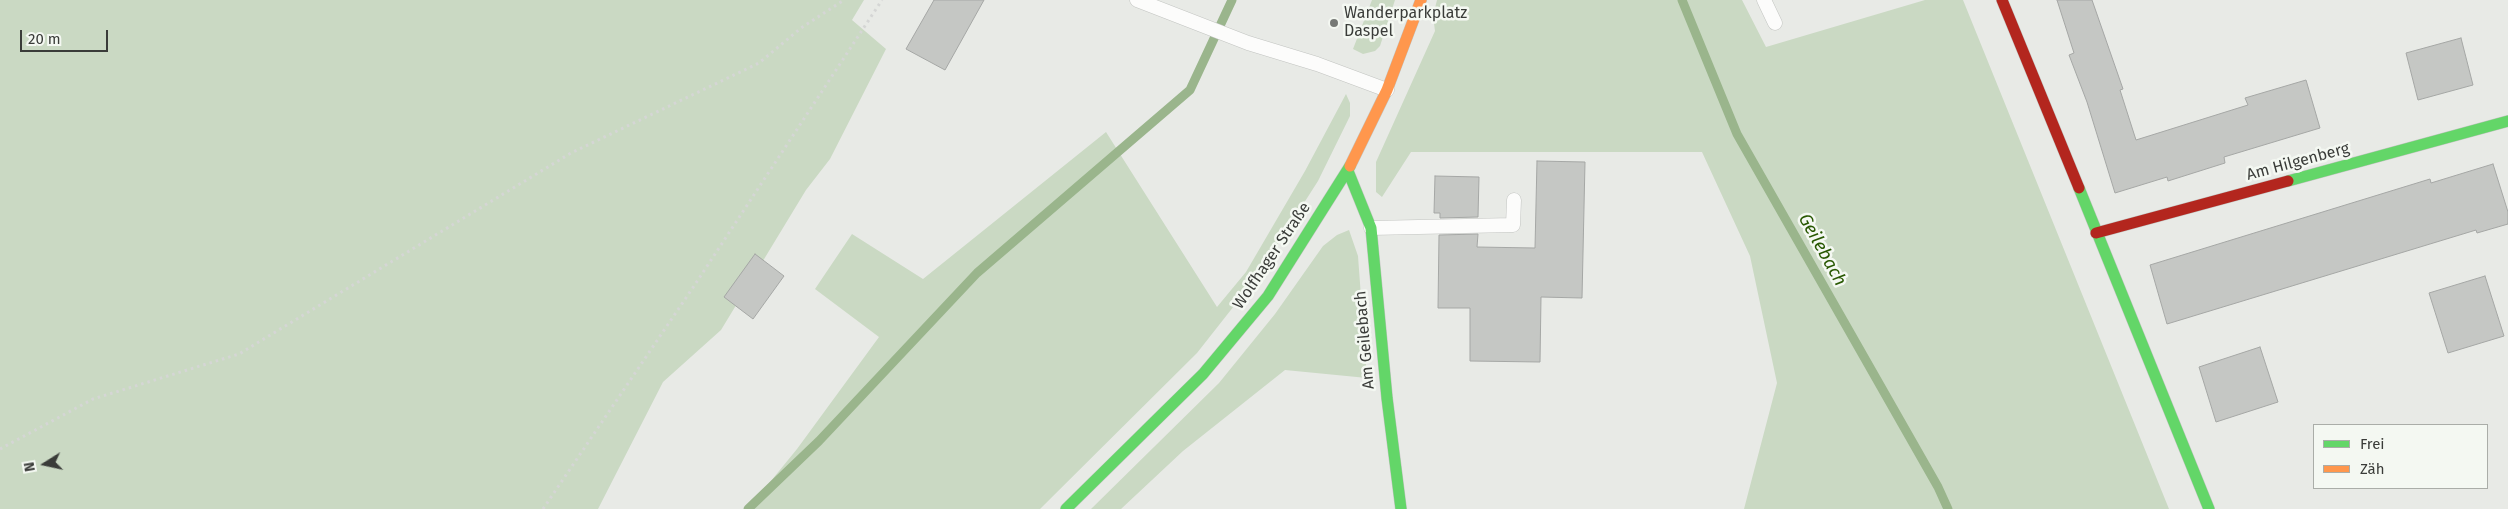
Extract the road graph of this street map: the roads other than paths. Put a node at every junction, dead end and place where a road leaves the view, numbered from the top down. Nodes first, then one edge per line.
1 (1137, 0) edge
2 (1421, 0) edge
3 (1764, 0) edge
4 (2002, 0) edge
5 (1775, 23) dead end
6 (1387, 90) junction
7 (2508, 121) edge
8 (1348, 171) junction
9 (1514, 200) dead end
10 (1371, 228) junction
11 (2096, 233) junction
12 (1066, 509) edge
13 (1401, 509) edge
14 (2209, 509) edge

1 - 6 lane
2 - 6 street, Wolfhager Straße
3 - 5 lane
4 - 11 street
6 - 8 street, Wolfhager Straße
7 - 11 street, Am Hilgenberg
8 - 10 street, Am Geilebach
8 - 12 street, Wolfhager Straße
9 - 10 lane
10 - 13 street, Am Geilebach
11 - 14 street

